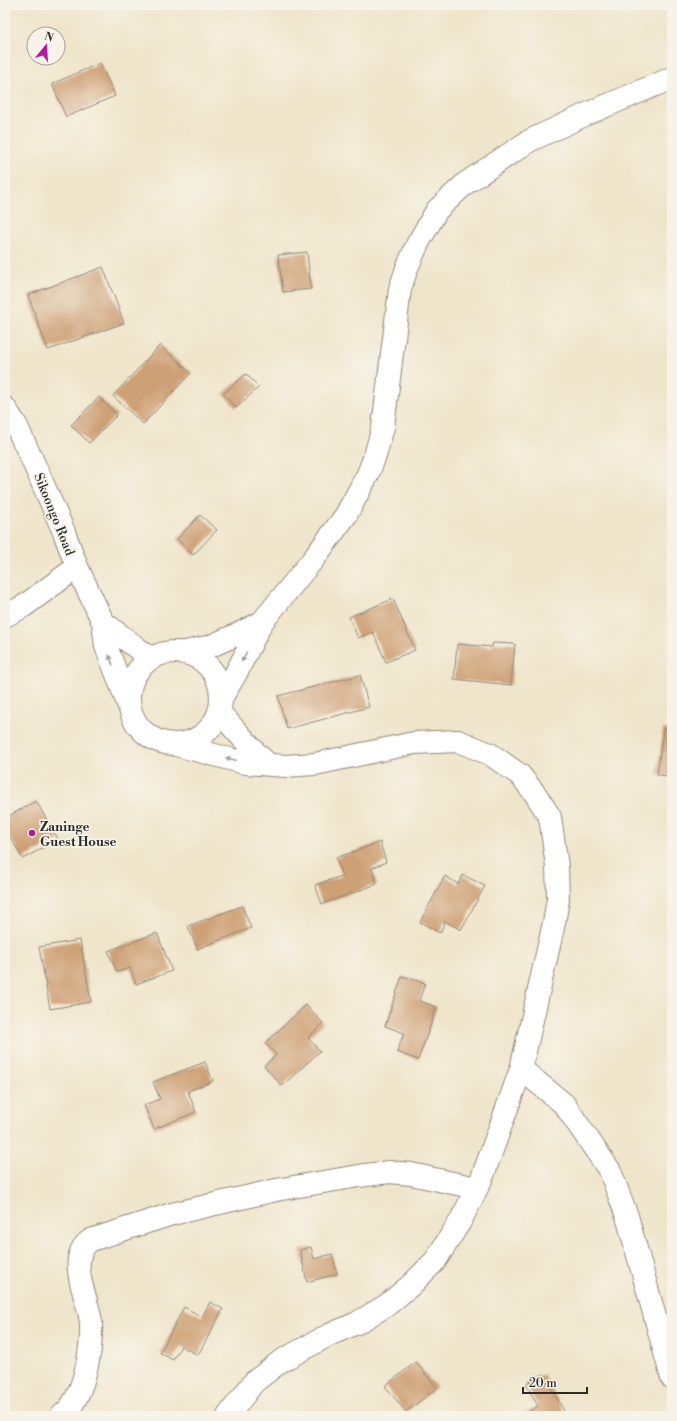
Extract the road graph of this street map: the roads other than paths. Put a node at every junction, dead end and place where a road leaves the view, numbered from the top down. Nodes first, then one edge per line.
1 (672, 78) edge
2 (5, 408) edge
3 (77, 568) junction
4 (5, 616) edge
5 (103, 622) junction
6 (262, 622) junction
7 (186, 652) junction
8 (150, 658) junction
9 (221, 705) junction
10 (130, 709) junction
11 (176, 744) junction
12 (269, 765) junction
13 (521, 1069) junction
14 (476, 1188) junction
15 (672, 1378) edge
16 (61, 1416) edge
17 (228, 1416) edge

1 - 6 street
2 - 3 street, Sikoongo Road
3 - 4 street
3 - 5 street, Sikoongo Road
5 - 8 street
10 -> 5 street
6 - 7 street
6 -> 9 street
7 - 8 street
7 - 9 street
8 - 10 street
9 - 11 street
9 - 12 street
10 - 11 street
12 -> 11 street
12 - 13 street
13 - 14 street
13 - 15 street
14 - 16 street
14 - 17 street

